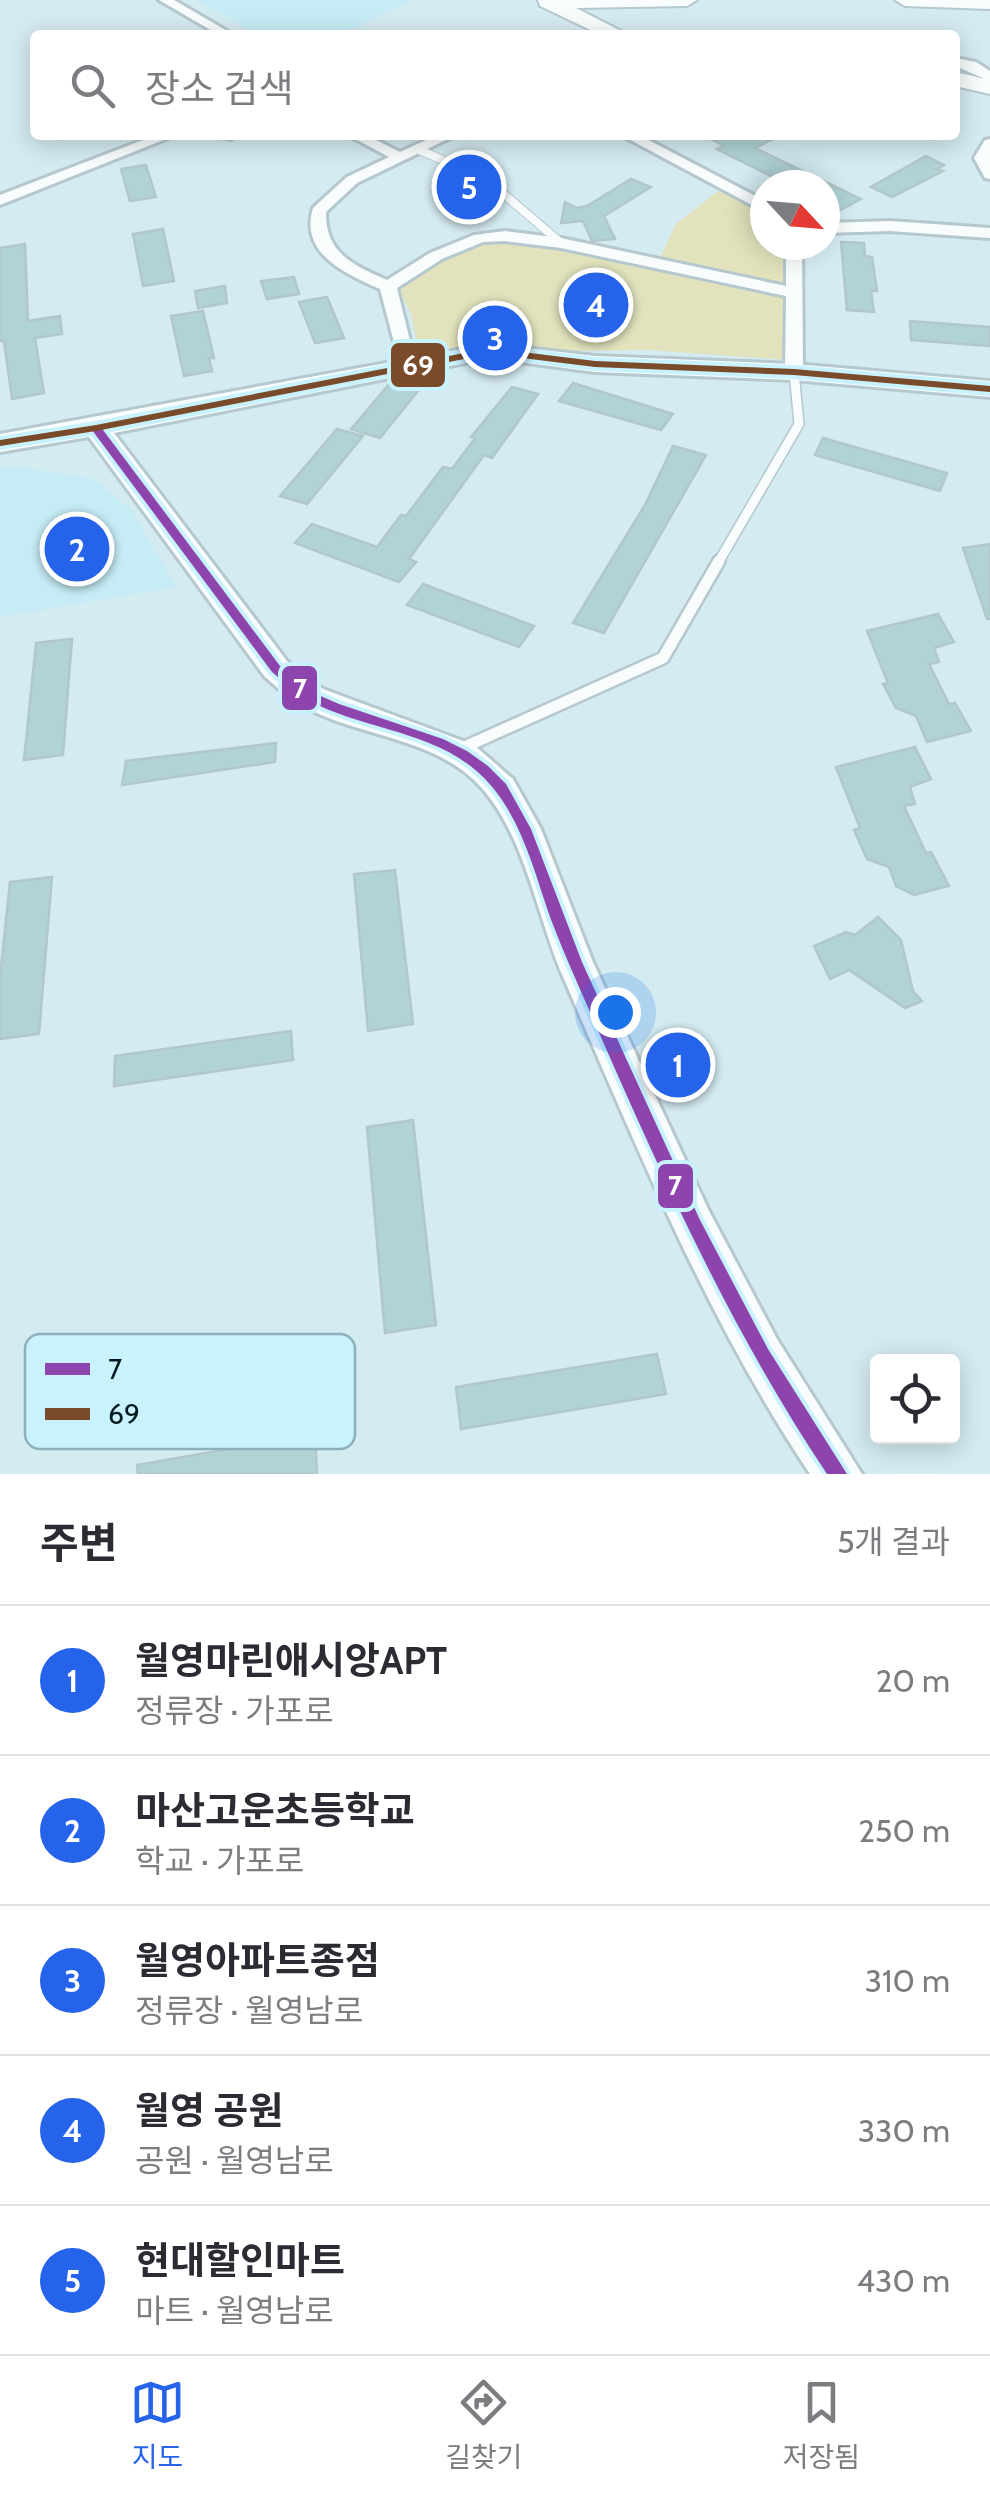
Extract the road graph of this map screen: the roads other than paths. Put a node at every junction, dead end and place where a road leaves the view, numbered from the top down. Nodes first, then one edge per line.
1 (165, 0) edge
2 (658, 0) edge
3 (686, 0) edge
4 (905, 0) edge
5 (554, 1) edge
6 (990, 3) edge
7 (219, 30) edge
8 (616, 30) edge
9 (960, 63) edge
10 (990, 78) edge
11 (960, 83) edge
12 (990, 91) edge
13 (156, 140) edge
14 (366, 140) edge
15 (438, 140) edge
16 (638, 140) edge
17 (990, 143) edge
18 (417, 149) junction
19 (400, 158) junction
20 (990, 175) edge
21 (750, 199) edge
22 (0, 200) edge
23 (840, 228) edge
24 (990, 233) edge
25 (561, 243) junction
26 (794, 260) edge
27 (388, 286) junction
28 (795, 293) junction
29 (407, 365) junction
30 (794, 372) junction
31 (990, 389) edge
32 (96, 428) junction
33 (0, 443) edge
34 (453, 752) junction
35 (838, 1474) edge

1 - 7 street
2 - 3 main road
2 - 5 main road
2 - 8 main road
4 - 6 main road
5 - 8 main road
9 - 10 street
11 - 12 main road
13 - 22 street
14 - 19 street
15 - 18 street
16 - 21 street
17 - 20 street
18 - 19 street
18 - 25 lane
19 - 27 street
23 - 24 street
25 - 27 street
25 - 28 street
26 - 28 street
27 - 29 street
28 - 30 street
29 - 30 main road
29 - 32 main road
30 - 31 main road
30 - 34 lane
32 - 33 main road
32 - 34 main road
34 - 35 main road

